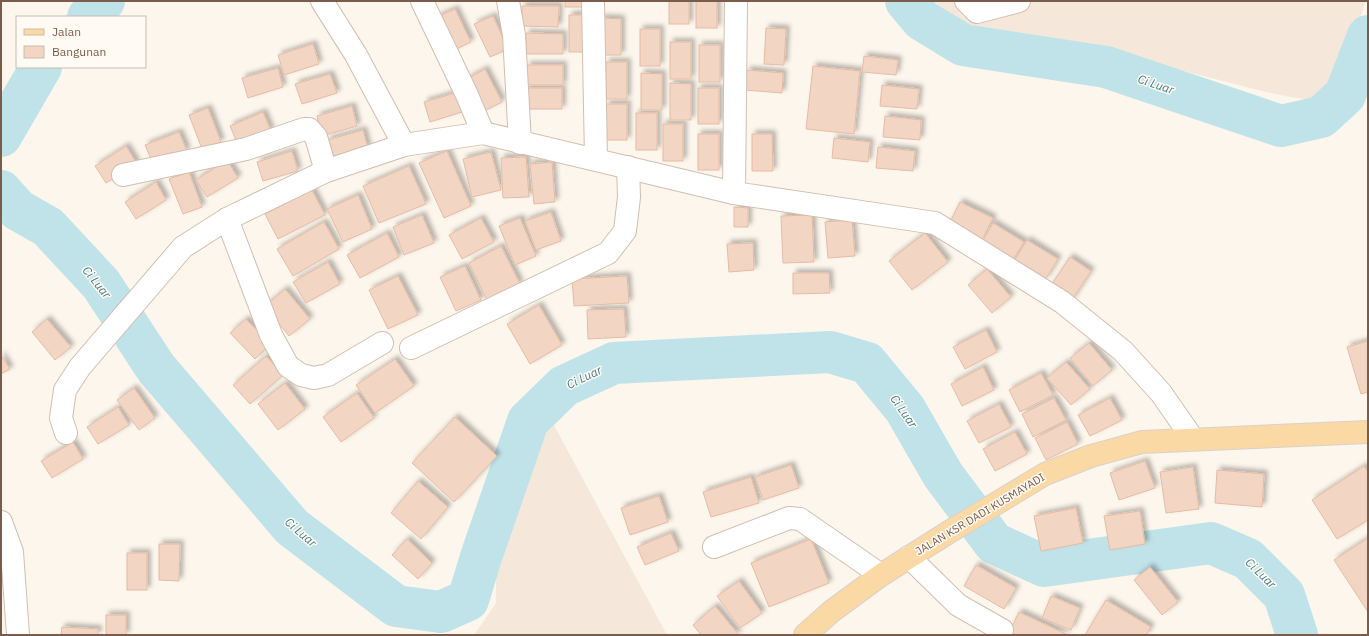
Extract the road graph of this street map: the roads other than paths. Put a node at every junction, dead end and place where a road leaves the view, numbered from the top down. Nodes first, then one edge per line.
1 (322, 1) edge
2 (422, 1) edge
3 (508, 1) edge
4 (593, 1) edge
5 (736, 1) edge
6 (966, 1) edge
7 (1019, 1) edge
8 (483, 133) junction
9 (520, 143) junction
10 (404, 145) junction
11 (596, 159) junction
12 (628, 167) junction
13 (326, 171) junction
14 (123, 175) dead end
15 (734, 193) junction
16 (227, 219) junction
17 (382, 343) dead end
18 (411, 348) dead end
19 (1368, 432) edge
20 (66, 433) dead end
21 (1193, 439) junction
22 (1, 522) edge
23 (714, 547) dead end
24 (909, 557) junction
25 (881, 575) junction
26 (1002, 630) dead end
27 (18, 635) edge
28 (805, 635) edge

1 - 10 street
2 - 8 street
3 - 9 street
4 - 11 street
5 - 15 street
6 - 7 street
8 - 9 street
8 - 10 street
9 - 11 street
10 - 13 street
11 - 12 street
12 - 15 street
12 - 18 street
13 - 14 street
13 - 16 street
15 - 21 street
16 - 17 street
16 - 20 street
19 - 21 main road, JALAN KSR DADI KUSMAYADI
21 - 24 main road, JALAN KSR DADI KUSMAYADI
22 - 27 street
23 - 25 street
24 - 25 main road, JALAN KSR DADI KUSMAYADI
24 - 26 street
25 - 28 main road, JALAN KSR DADI KUSMAYADI

